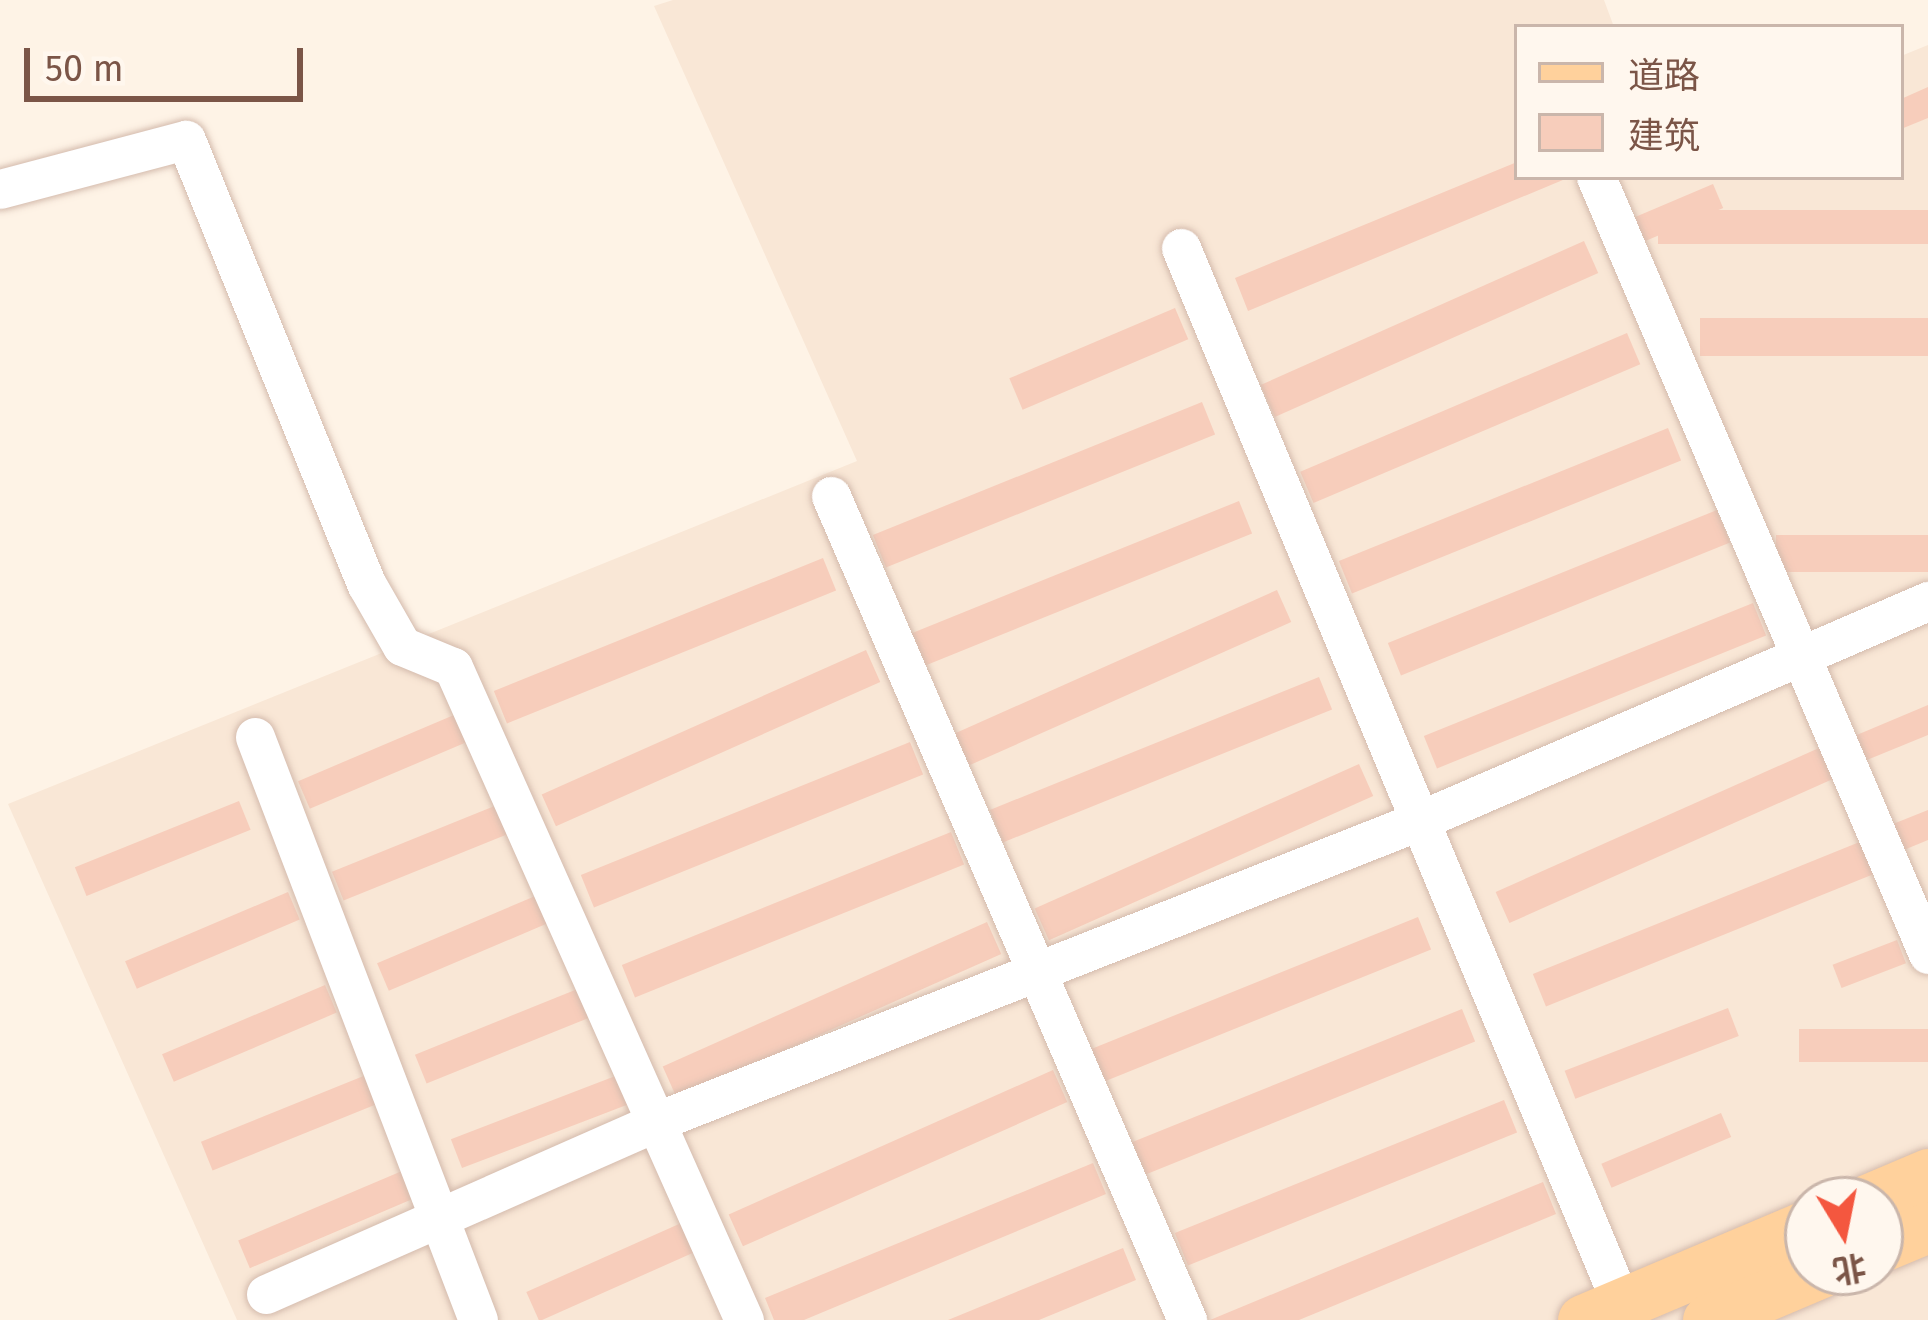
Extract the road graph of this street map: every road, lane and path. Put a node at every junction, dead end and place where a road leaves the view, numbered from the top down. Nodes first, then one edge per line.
1 (1597, 180) edge
2 (0, 189) edge
3 (1181, 248) dead end
4 (831, 496) dead end
5 (1928, 601) edge
6 (1802, 655) junction
7 (255, 737) dead end
8 (1416, 822) junction
9 (1928, 953) edge
10 (1034, 968) junction
11 (660, 1120) junction
12 (437, 1220) junction
13 (1784, 1236) edge
14 (1784, 1288) edge
15 (266, 1294) dead end
16 (1611, 1315) edge
17 (478, 1320) edge
18 (744, 1320) edge
19 (1187, 1320) edge
20 (1708, 1320) edge

1 - 6 street
2 - 11 street
3 - 8 street
4 - 10 street
5 - 6 street
6 - 8 street
6 - 9 street
7 - 12 street
8 - 10 street
8 - 16 street
10 - 11 street
10 - 19 street
11 - 12 street
11 - 18 street
12 - 15 street
12 - 17 street
13 - 16 main road
14 - 20 main road

